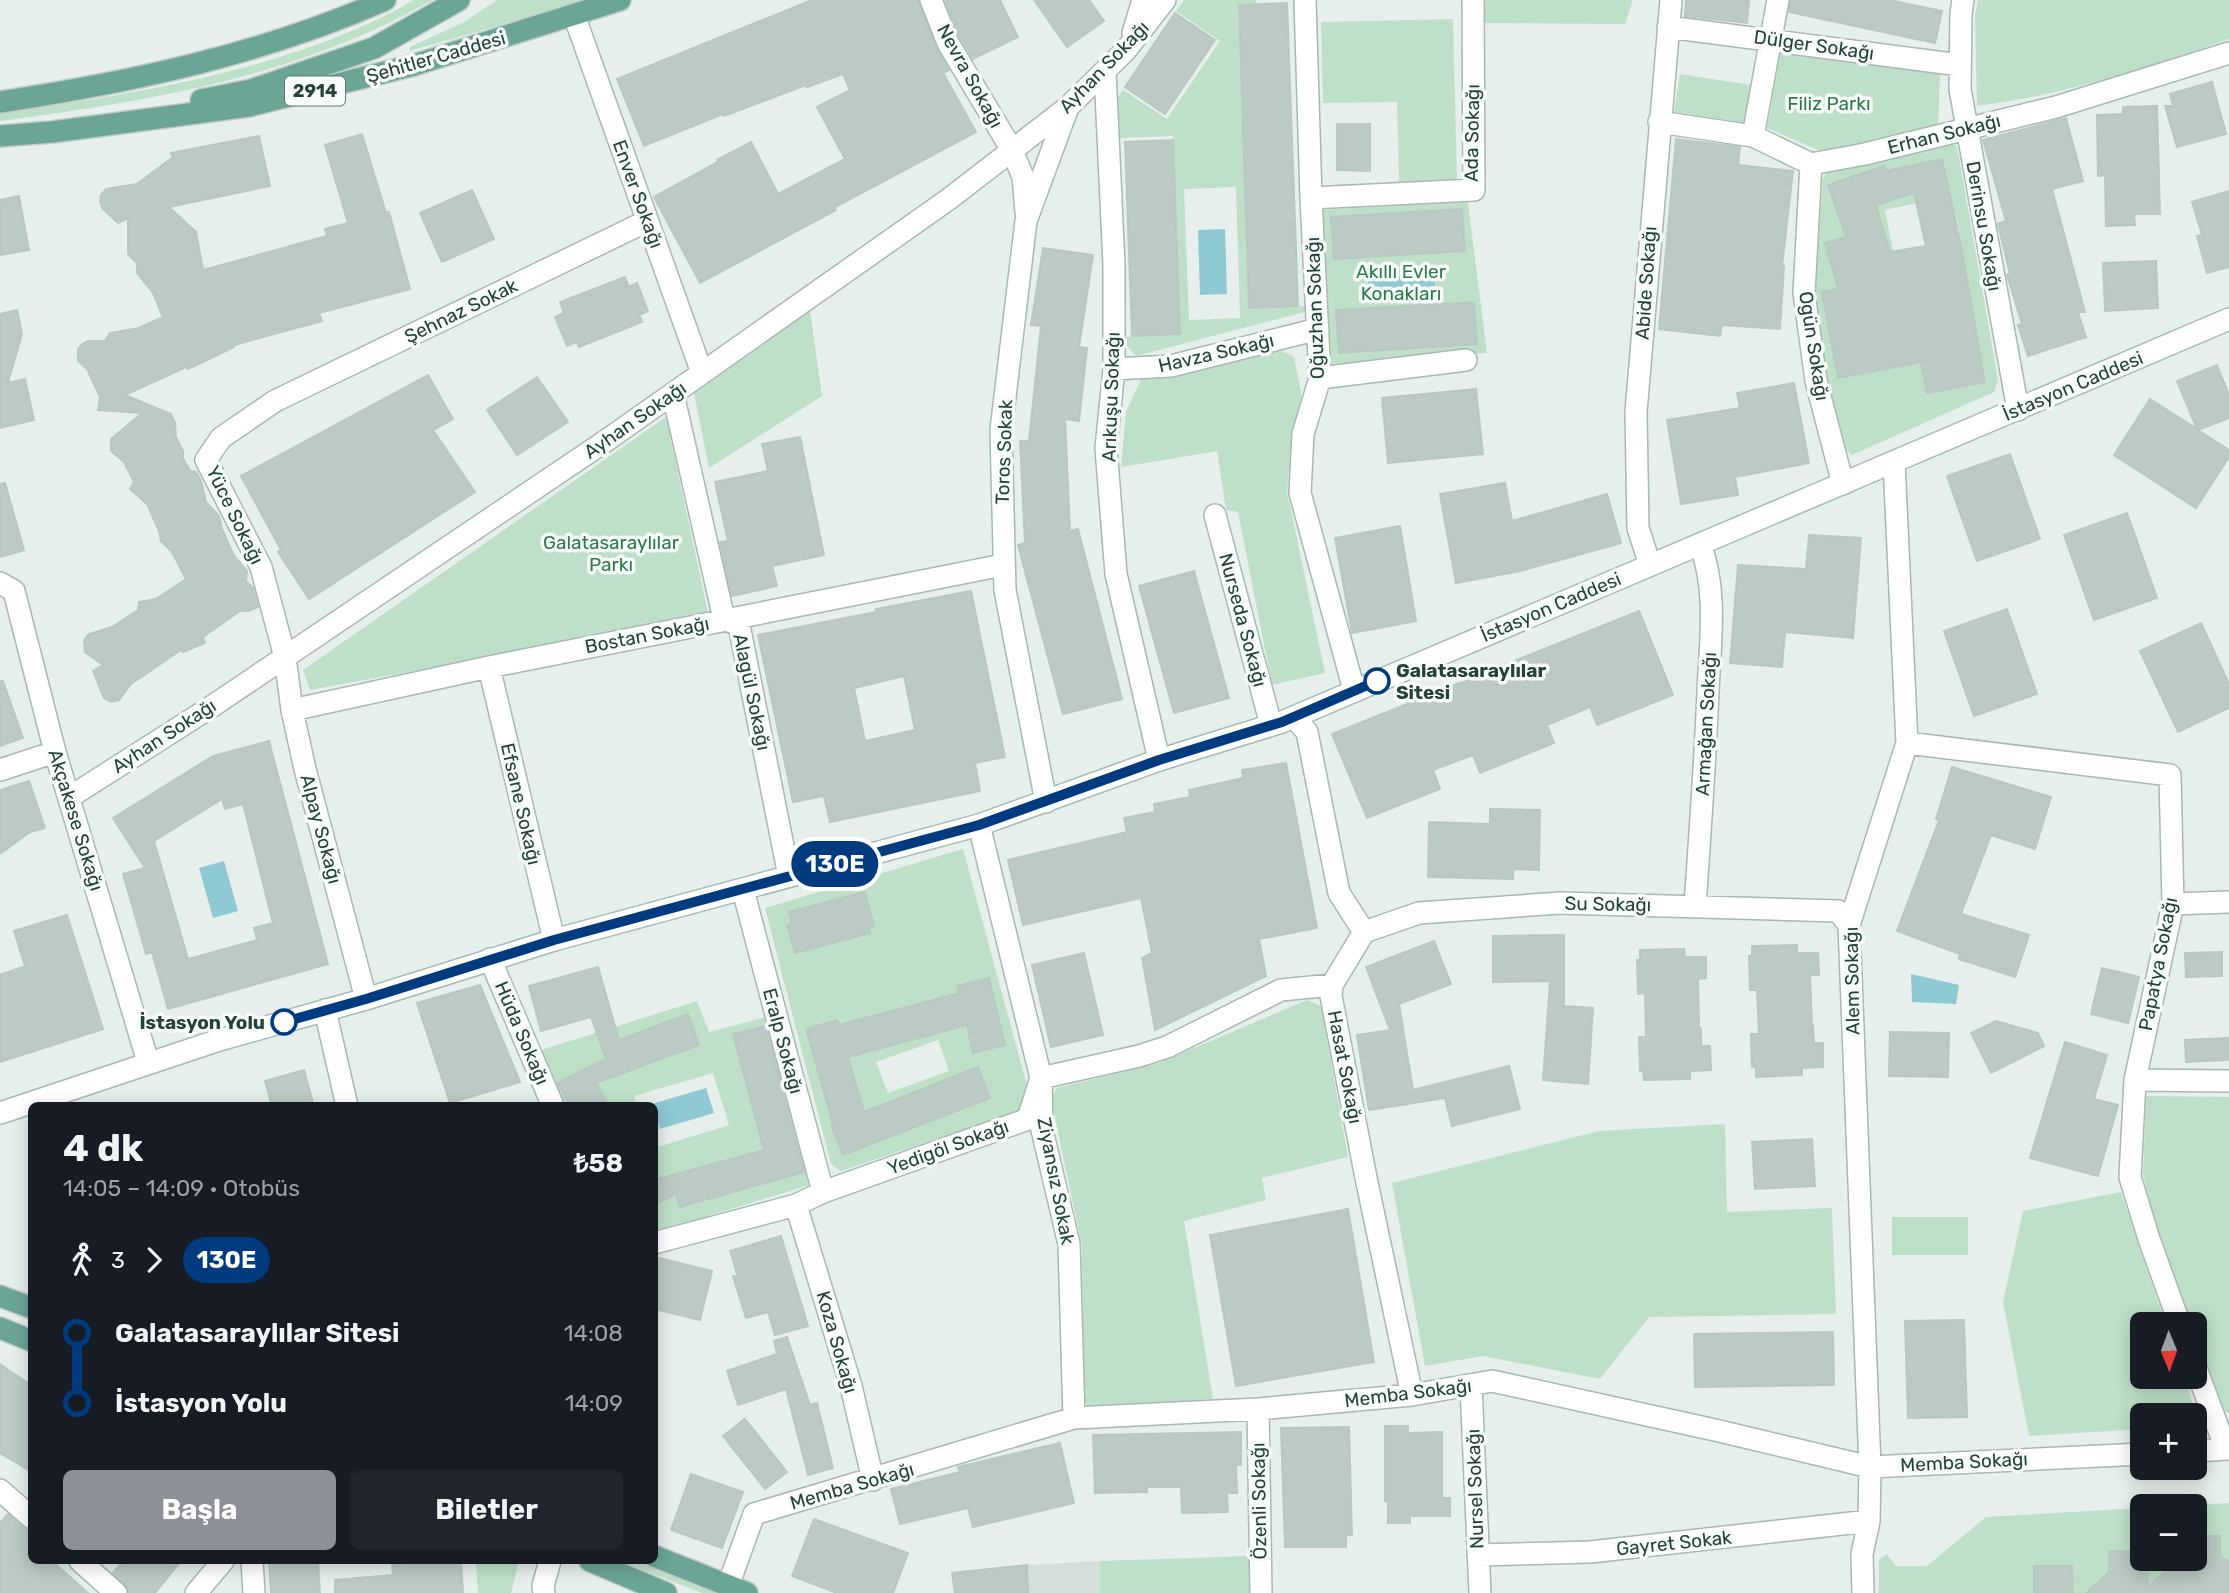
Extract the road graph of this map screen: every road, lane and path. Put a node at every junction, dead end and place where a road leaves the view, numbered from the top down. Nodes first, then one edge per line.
1 (385, 0) edge
2 (459, 0) edge
3 (620, 0) edge
4 (931, 0) edge
5 (1131, 0) edge
6 (1143, 0) edge
7 (1156, 0) edge
8 (1165, 0) edge
9 (1305, 0) edge
10 (1473, 0) edge
11 (1671, 0) edge
12 (1778, 0) edge
13 (1964, 0) edge
14 (574, 15) junction
15 (1668, 27) junction
16 (1770, 39) junction
17 (1125, 51) junction
18 (2229, 53) edge
19 (1960, 65) junction
20 (1105, 71) junction
21 (0, 102) edge
22 (1068, 107) junction
23 (1659, 122) junction
24 (1966, 128) junction
25 (52, 132) junction
26 (0, 136) edge
27 (1753, 136) junction
28 (1012, 150) junction
29 (1811, 164) junction
30 (1311, 198) junction
31 (647, 221) junction
32 (1026, 221) junction
33 (2229, 318) edge
34 (1318, 329) junction
35 (1466, 360) dead end
36 (1114, 369) junction
37 (702, 373) junction
38 (1320, 378) junction
39 (673, 394) junction
40 (275, 401) joint
41 (2018, 410) junction
42 (1894, 463) junction
43 (1843, 484) junction
44 (1215, 515) dead end
45 (1700, 544) junction
46 (1003, 565) junction
47 (1650, 565) junction
48 (0, 583) edge
49 (724, 619) junction
50 (285, 657) junction
51 (489, 667) junction
52 (1354, 690) junction
53 (292, 710) junction
54 (1294, 717) junction
55 (1271, 725) junction
56 (1907, 743) junction
57 (55, 751) junction
58 (1159, 760) junction
59 (0, 770) edge
60 (70, 797) junction
61 (1046, 802) junction
62 (979, 825) junction
63 (789, 876) junction
64 (743, 890) junction
65 (2229, 902) edge
66 (2173, 904) junction
67 (1695, 906) junction
68 (1849, 925) junction
69 (1364, 932) junction
70 (554, 940) junction
71 (490, 959) junction
72 (1332, 985) junction
73 (366, 999) junction
74 (325, 1010) junction
75 (148, 1062) junction
76 (1041, 1077) junction
77 (2135, 1080) junction
78 (2229, 1081) edge
79 (35, 1102) edge
80 (346, 1102) edge
81 (551, 1102) edge
82 (28, 1104) edge
83 (4, 1113) edge
84 (823, 1192) junction
85 (796, 1205) junction
86 (658, 1242) edge
87 (0, 1296) edge
88 (28, 1306) edge
89 (2175, 1312) edge
90 (1, 1330) edge
91 (28, 1339) edge
92 (1471, 1385) junction
93 (2204, 1390) edge
94 (1412, 1395) junction
95 (1258, 1409) junction
96 (1074, 1418) junction
97 (2227, 1449) edge
98 (2207, 1450) edge
99 (2130, 1455) edge
100 (1870, 1467) junction
101 (873, 1480) junction
102 (0, 1490) edge
103 (28, 1514) edge
104 (1869, 1521) junction
105 (1478, 1555) junction
106 (658, 1558) edge
107 (83, 1564) edge
108 (220, 1564) edge
109 (252, 1564) edge
110 (550, 1564) edge
111 (597, 1564) edge
112 (737, 1589) edge
113 (116, 1593) edge
114 (196, 1593) edge
115 (254, 1593) edge
116 (544, 1593) edge
117 (666, 1593) edge
118 (1261, 1593) edge
119 (1480, 1593) edge
120 (1863, 1593) edge

1 - 21 main road
2 - 25 main road
3 - 14 main road, Şehitler Caddesi / 2914
4 - 28 street, Nevra Sokağı
5 - 17 street
6 - 17 street
7 - 17 street
8 - 17 street, Ayhan Sokağı
9 - 30 street, Oğuzhan Sokağı
10 - 30 street, Ada Sokağı
11 - 15 street, Abide Sokağı
12 - 16 street
13 - 19 street, Derinsu Sokağı
14 - 25 main road, Şehitler Caddesi / 2914
14 - 31 street, Enver Sokağı
15 - 16 street, Dülger Sokağı
15 - 23 street, Abide Sokağı
16 - 19 street, Dülger Sokağı
16 - 27 street
17 - 20 street, Ayhan Sokağı
18 - 24 street, Erhan Sokağı
19 - 24 street, Derinsu Sokağı
20 - 22 street, Ayhan Sokağı
20 - 36 street, Arıkuşu Sokağı
22 - 28 street, Ayhan Sokağı
22 - 32 street, Toros Sokak
23 - 27 street
23 - 47 street, Abide Sokağı
24 - 29 street, Erhan Sokağı
24 - 41 street, Derinsu Sokağı
25 - 26 main road, Şehitler Caddesi / 2914
27 - 29 street
28 - 32 street, Nevra Sokağı
28 - 37 street, Ayhan Sokağı
29 - 43 street, Ogün Sokağı
30 - 34 street, Oğuzhan Sokağı
31 - 37 street, Enver Sokağı
31 - 40 street, Şehnaz Sokak
32 - 46 street, Toros Sokak
33 - 41 street, İstasyon Caddesi
34 - 36 street, Havza Sokağı
34 - 38 street, Oğuzhan Sokağı
35 - 38 street
36 - 58 street, Arıkuşu Sokağı
37 - 39 street, Ayhan Sokağı
38 - 52 street, Oğuzhan Sokağı
39 - 49 street, Alagül Sokağı
39 - 50 street, Ayhan Sokağı
40 - 50 street, Yüce Sokağı
41 - 42 street, İstasyon Caddesi
42 - 43 street, İstasyon Caddesi
42 - 56 street, Alem Sokağı
43 - 45 street, İstasyon Caddesi
44 - 55 street, Nurseda Sokağı
45 - 47 street, İstasyon Caddesi
45 - 67 street, Armağan Sokağı
46 - 49 street, Bostan Sokağı
46 - 61 street, Toros Sokak
47 - 52 street, İstasyon Caddesi
48 - 57 street, Akçakese Sokağı
49 - 51 street, Bostan Sokağı
49 - 63 street, Alagül Sokağı
50 - 53 street, Alpay Sokağı
50 - 60 street, Ayhan Sokağı
51 - 53 street, Bostan Sokağı
51 - 70 street, Efsane Sokağı
52 - 54 street, İstasyon Caddesi
53 - 73 street, Alpay Sokağı
54 - 55 street, İstasyon Caddesi
54 - 69 street
55 - 58 street, İstasyon Caddesi
56 - 66 street, Papatya Sokağı
56 - 68 street, Alem Sokağı
57 - 59 street
57 - 60 street, Akçakese Sokağı
58 - 61 street, İstasyon Caddesi
60 - 75 street, Akçakese Sokağı
61 - 62 street, İstasyon Caddesi
62 - 63 street, İstasyon Caddesi
62 - 76 street, Ziyansız Sokak
63 - 64 street, İstasyon Caddesi
64 - 70 street, İstasyon Caddesi
64 - 84 street, Eralp Sokağı
65 - 66 street
66 - 77 street, Papatya Sokağı
67 - 68 street, Su Sokağı
67 - 69 street, Su Sokağı
68 - 100 street, Alem Sokağı
69 - 72 street, Hasat Sokağı
70 - 71 street, İstasyon Caddesi
71 - 73 street, İstasyon Caddesi
71 - 81 street, Hüda Sokağı
72 - 76 street
72 - 94 street, Hasat Sokağı
73 - 74 street, İstasyon Caddesi
74 - 75 street, İstasyon Caddesi
74 - 80 street
75 - 79 street, İstasyon Caddesi
76 - 84 street, Yedigöl Sokağı
76 - 96 street, Ziyansız Sokak
77 - 78 street
77 - 89 street, Papatya Sokağı
82 - 83 street, İstasyon Caddesi
84 - 85 street, Yedigöl Sokağı
85 - 86 street, Yedigöl Sokağı
85 - 101 street, Koza Sokağı
87 - 88 main road
90 - 91 main road
92 - 94 street, Memba Sokağı
92 - 100 street, Memba Sokağı
92 - 105 street, Nursel Sokağı
93 - 97 street
94 - 95 street, Memba Sokağı
95 - 96 street, Memba Sokağı
95 - 118 street, Özenli Sokağı
96 - 101 street, Memba Sokağı
97 - 98 street
99 - 100 street, Memba Sokağı
100 - 104 street, Alem Sokağı
101 - 112 street, Memba Sokağı
102 - 103 street
104 - 105 street, Gayret Sokak
104 - 120 street, Alem Sokağı
105 - 119 street, Nursel Sokağı
106 - 112 main road
107 - 113 street
108 - 114 street
109 - 115 street
110 - 116 street
111 - 117 main road

